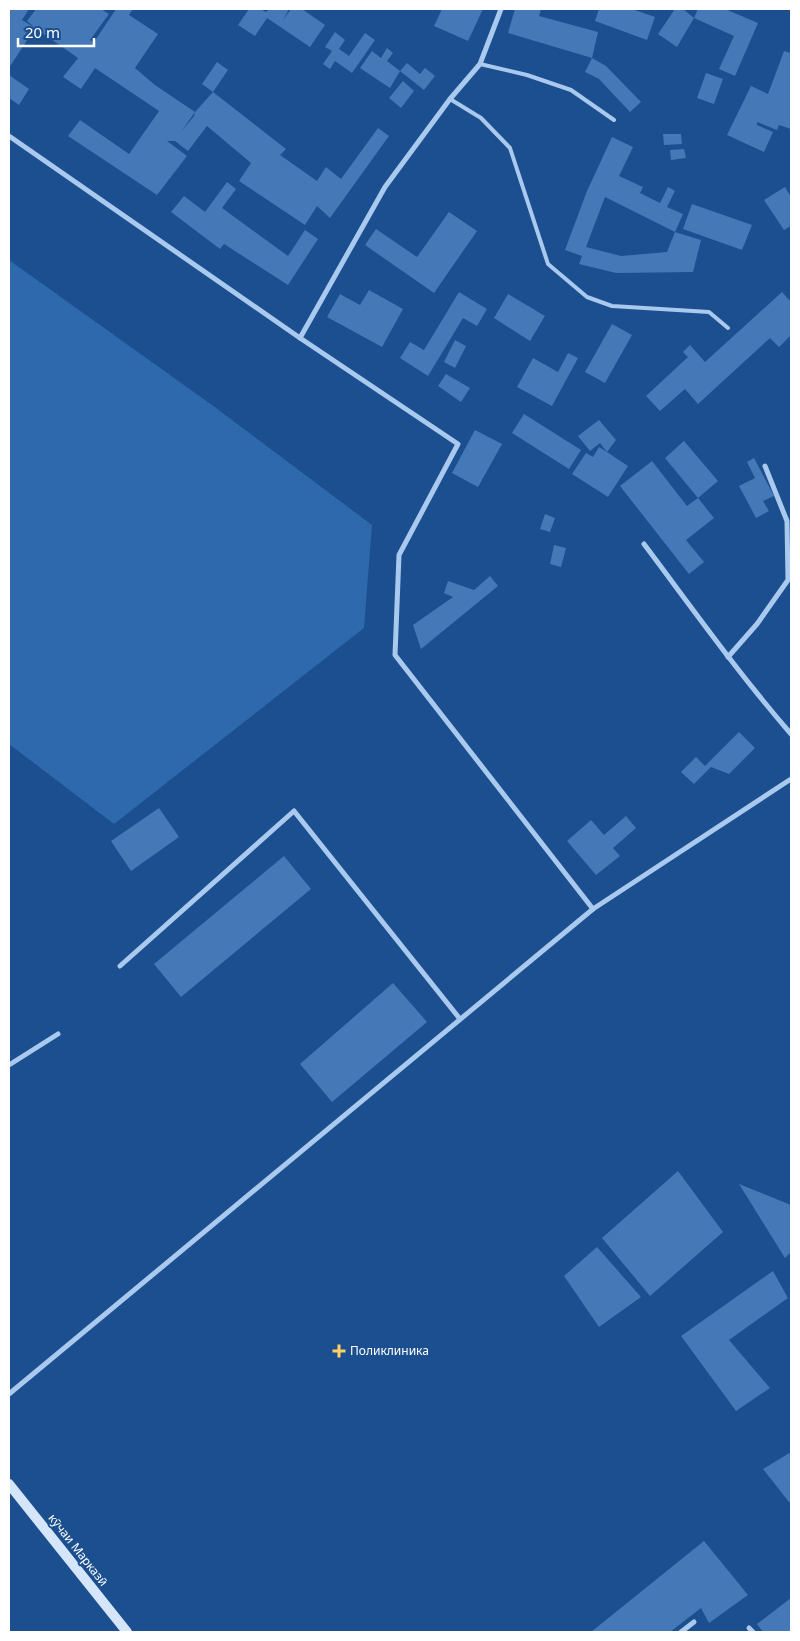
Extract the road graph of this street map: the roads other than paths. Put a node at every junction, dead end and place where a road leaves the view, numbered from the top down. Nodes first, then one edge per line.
1 (501, 9) edge
2 (480, 64) junction
3 (450, 100) junction
4 (614, 120) dead end
5 (9, 136) edge
6 (728, 328) dead end
7 (300, 338) junction
8 (765, 466) dead end
9 (644, 544) dead end
10 (728, 657) junction
11 (791, 734) edge
12 (791, 778) edge
13 (593, 909) junction
14 (120, 966) dead end
15 (460, 1019) junction
16 (58, 1034) dead end
17 (9, 1065) edge
18 (9, 1394) edge
19 (9, 1484) edge
20 (694, 1622) dead end
21 (127, 1632) edge
22 (681, 1632) edge

1 - 2 street
2 - 3 street
2 - 4 lane
3 - 6 lane
3 - 7 street
5 - 7 street
7 - 13 street
8 - 10 street
9 - 10 street
10 - 11 street
12 - 13 street
13 - 15 street
14 - 15 street
15 - 18 street
16 - 17 street
19 - 21 main road, кӯчаи Марказӣ
20 - 22 street

